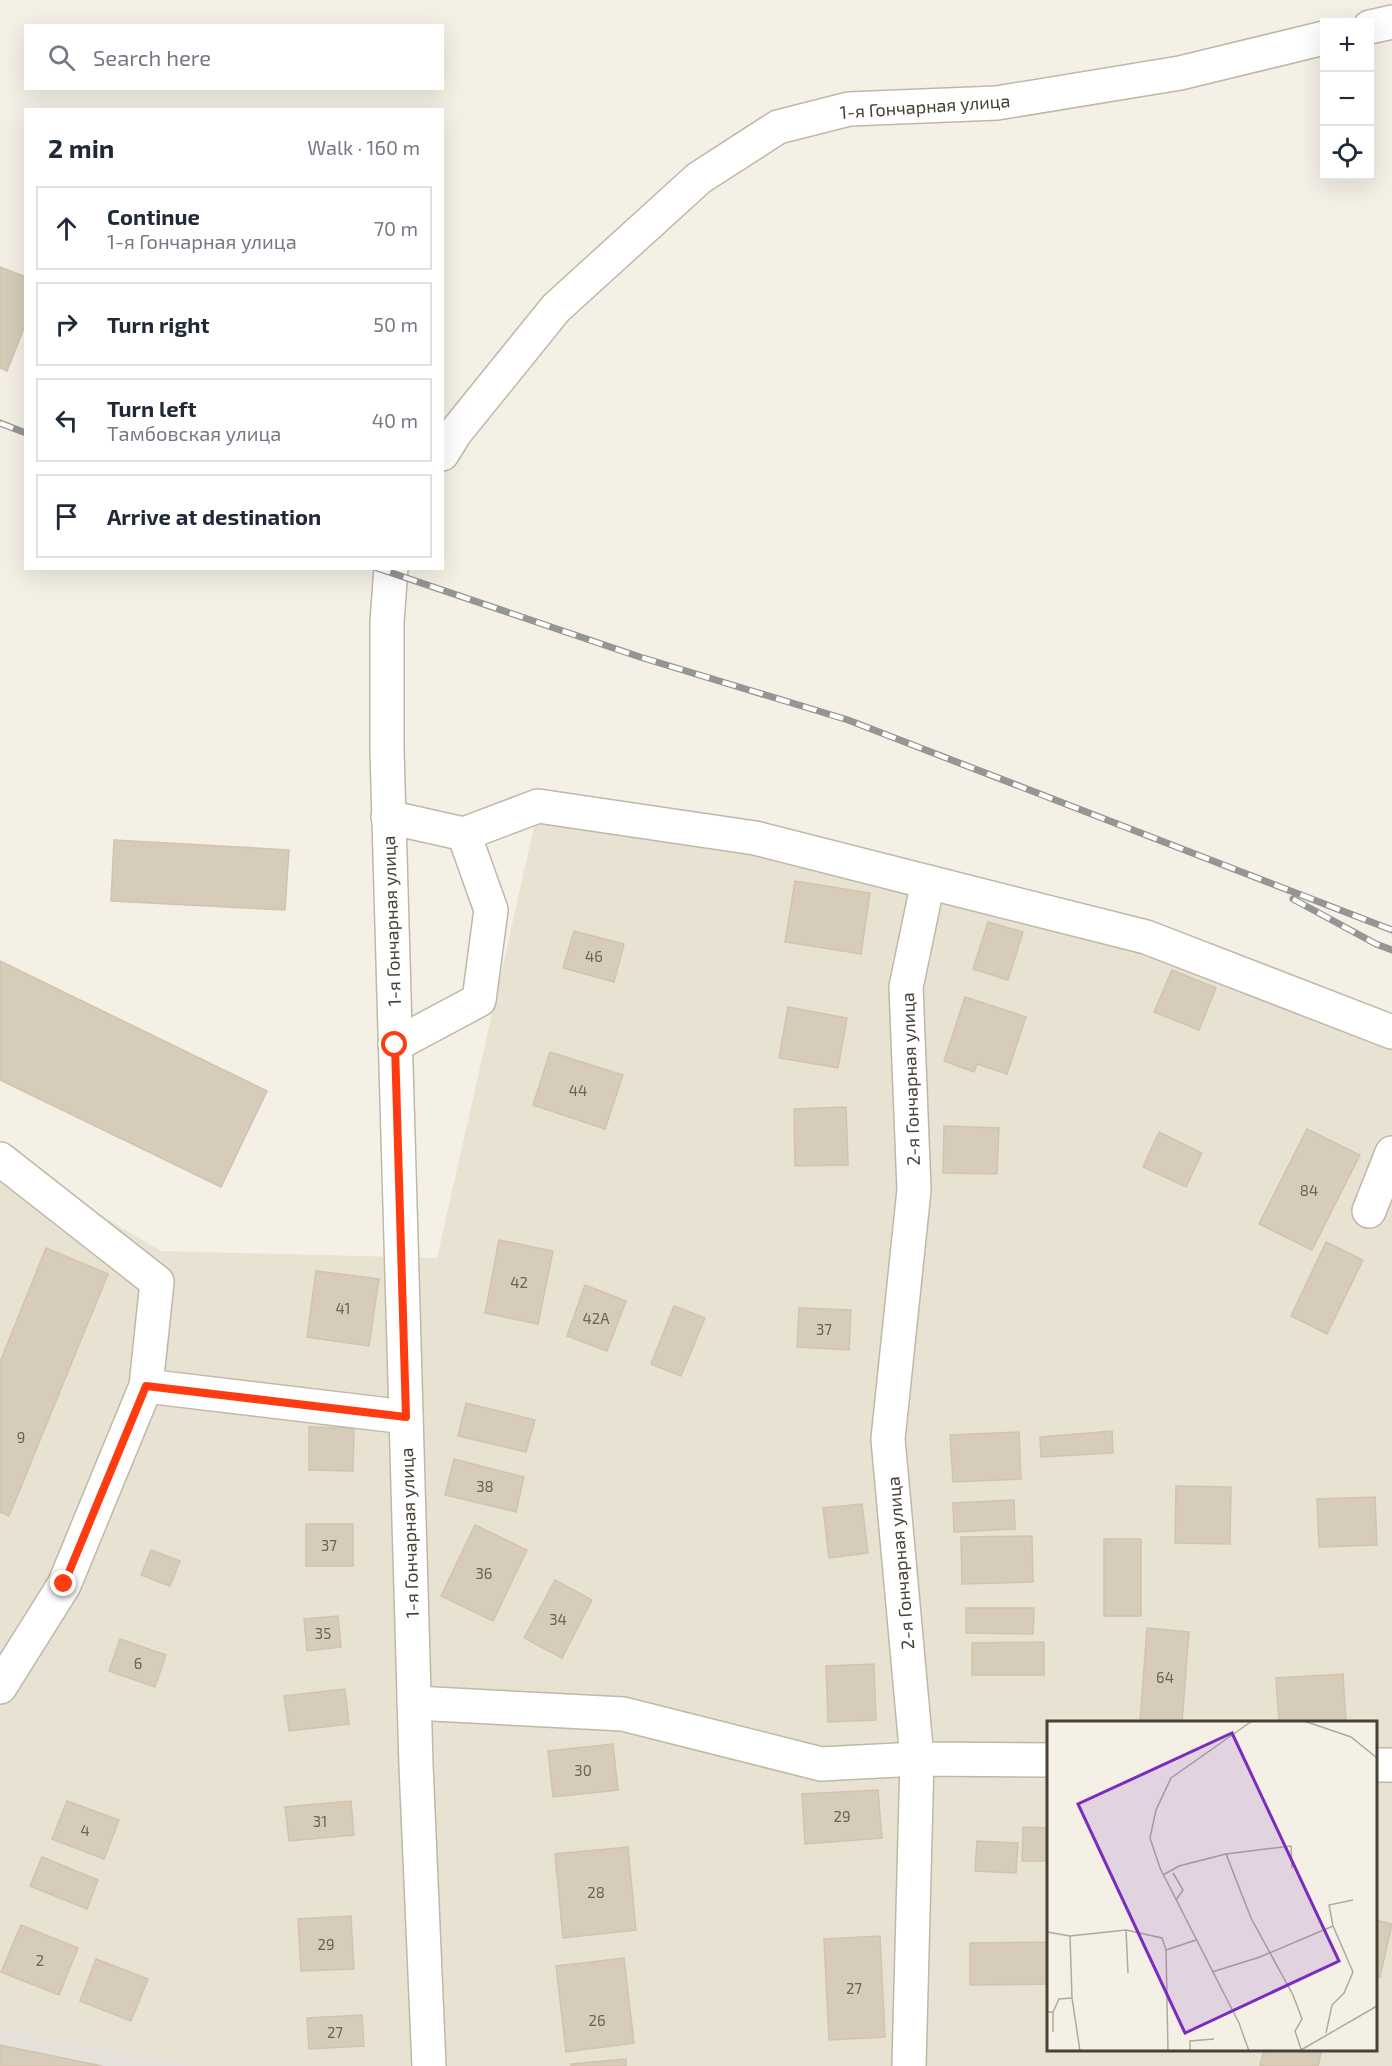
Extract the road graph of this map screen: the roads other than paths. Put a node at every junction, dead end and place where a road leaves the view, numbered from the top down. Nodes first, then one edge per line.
1 (1392, 22) edge
2 (1374, 26) edge
3 (1320, 39) edge
4 (444, 451) edge
5 (391, 570) edge
6 (388, 817) junction
7 (464, 834) junction
8 (928, 882) junction
9 (1392, 1032) edge
10 (395, 1045) junction
11 (1392, 1153) edge
12 (0, 1159) edge
13 (1369, 1211) dead end
14 (146, 1386) junction
15 (406, 1417) junction
16 (0, 1687) edge
17 (414, 1703) junction
18 (917, 1759) junction
19 (1047, 1760) edge
20 (1377, 1765) edge
21 (1392, 1766) edge
22 (429, 2066) edge
23 (909, 2066) edge

1 - 2 street
3 - 4 street, 1-я Гончарная улица
5 - 6 street, 1-я Гончарная улица
6 - 7 street
6 - 10 street, 1-я Гончарная улица
7 - 8 street
7 - 10 street
8 - 9 street
8 - 18 street, 2-я Гончарная улица
10 - 15 street, 1-я Гончарная улица
11 - 13 street
12 - 14 street
14 - 15 street
14 - 16 street
15 - 17 street, 1-я Гончарная улица
17 - 18 street
17 - 22 street, 1-я Гончарная улица
18 - 19 street
18 - 23 street, 2-я Гончарная улица
20 - 21 street

